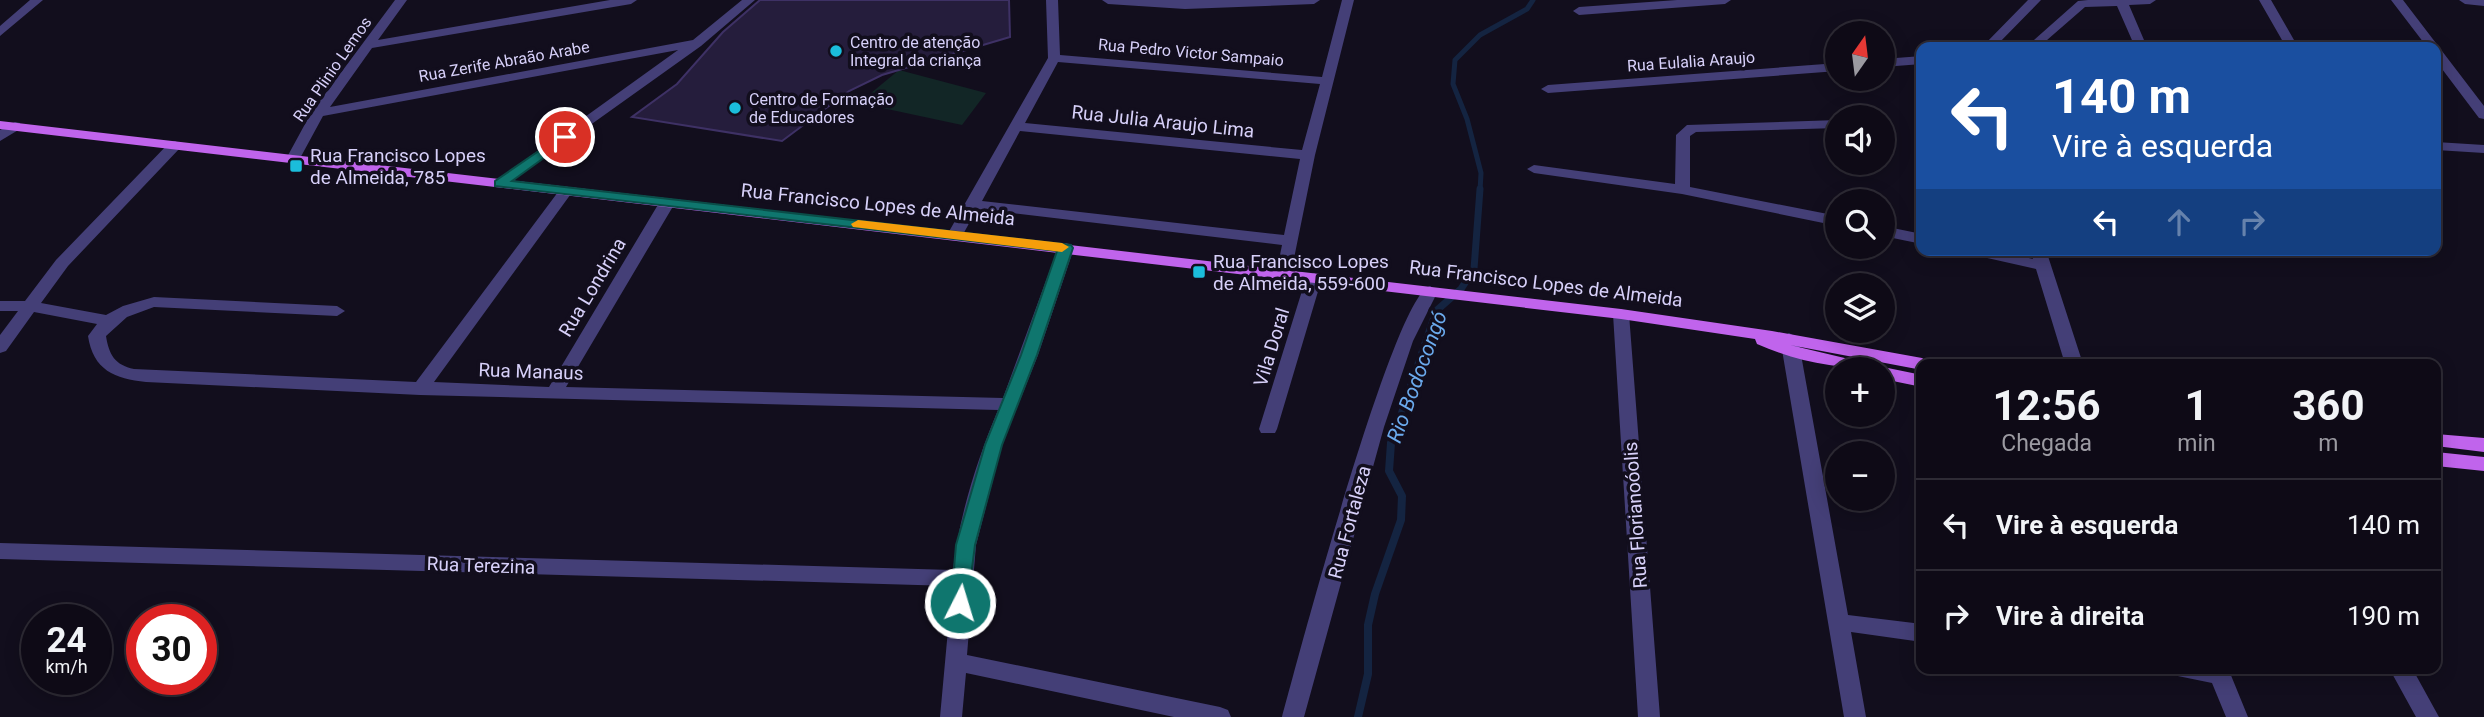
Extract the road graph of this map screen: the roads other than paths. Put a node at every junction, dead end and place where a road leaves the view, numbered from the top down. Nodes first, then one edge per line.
1 (37, 0) edge
2 (401, 0) edge
3 (631, 0) edge
4 (749, 0) edge
5 (1052, 0) edge
6 (1108, 0) edge
7 (1314, 0) edge
8 (1348, 0) edge
9 (1725, 0) edge
10 (2035, 0) edge
11 (2150, 0) edge
12 (2265, 0) edge
13 (2397, 0) edge
14 (2465, 0) edge
15 (1665, 2) edge
16 (2079, 2) edge
17 (2122, 2) junction
18 (2484, 2) edge
19 (1578, 10) dead end
20 (0, 32) edge
21 (1993, 42) edge
22 (2037, 42) edge
23 (2139, 42) edge
24 (2289, 42) edge
25 (2428, 42) edge
26 (697, 43) junction
27 (370, 46) junction
28 (1054, 58) junction
29 (2441, 59) edge
30 (1916, 60) edge
31 (1895, 62) edge
32 (1825, 68) edge
33 (1326, 81) junction
34 (1548, 89) dead end
35 (318, 113) junction
36 (2484, 115) edge
37 (7, 125) edge
38 (1825, 125) edge
39 (1014, 126) junction
40 (0, 137) edge
41 (175, 145) junction
42 (2441, 146) edge
43 (2484, 149) edge
44 (1308, 155) junction
45 (293, 159) junction
46 (1534, 170) dead end
47 (500, 183) junction
48 (1682, 190) junction
49 (566, 191) junction
50 (667, 203) junction
51 (970, 204) junction
52 (1825, 218) edge
53 (1895, 233) edge
54 (954, 235) junction
55 (1916, 238) edge
56 (1291, 241) junction
57 (1066, 248) junction
58 (2040, 258) edge
59 (1284, 275) junction
60 (1314, 278) junction
61 (1430, 291) junction
62 (0, 306) edge
63 (29, 306) junction
64 (337, 311) dead end
65 (1621, 314) junction
66 (110, 321) junction
67 (1790, 345) junction
68 (0, 347) edge
69 (1829, 357) edge
70 (2072, 359) edge
71 (1916, 363) edge
72 (1895, 375) edge
73 (1916, 380) edge
74 (420, 389) junction
75 (554, 393) junction
76 (1009, 404) junction
77 (1268, 429) dead end
78 (2441, 441) edge
79 (2484, 445) edge
80 (2441, 459) edge
81 (2484, 464) edge
82 (0, 551) edge
83 (962, 578) junction
84 (1838, 622) junction
85 (1916, 632) edge
86 (958, 662) junction
87 (2220, 674) edge
88 (2403, 674) edge
89 (951, 717) edge
90 (1220, 717) edge
91 (1293, 717) edge
92 (1649, 717) edge
93 (1855, 717) edge
94 (2237, 717) edge
95 (2428, 717) edge

1 - 20 street
2 - 27 street, Rua Plinio Lemos
3 - 27 street
4 - 26 street
5 - 28 street
6 - 7 street
8 - 33 street
9 - 15 street
10 - 21 street
11 - 17 street
12 - 24 street
13 - 25 street
14 - 18 street
15 - 19 street
16 - 17 street
16 - 22 street
17 - 23 street
26 - 35 street, Rua Zerife Abraão Arabe
26 - 47 street
27 - 35 street, Rua Plinio Lemos
28 - 33 street, Rua Pedro Victor Sampaio
28 - 39 street
29 - 36 street
30 - 31 street
32 - 34 street, Rua Eulalia Araujo
33 - 44 street
35 - 45 street, Rua Plinio Lemos
37 - 40 street
37 - 41 main road, Rua Francisco Lopes de Almeida
38 - 48 street
39 - 44 street, Rua Julia Araujo Lima
39 - 51 street
41 - 45 main road, Rua Francisco Lopes de Almeida
41 - 63 street
42 - 43 street
44 - 56 street
45 - 47 main road, Rua Francisco Lopes de Almeida
46 - 48 street
47 - 49 main road, Rua Francisco Lopes de Almeida
48 - 52 street
49 - 50 main road, Rua Francisco Lopes de Almeida
49 - 74 street
50 - 54 main road, Rua Francisco Lopes de Almeida
50 - 75 street, Rua Londrina
51 - 54 street
51 - 56 street
53 - 55 street
54 - 57 main road, Rua Francisco Lopes de Almeida
56 - 59 street
57 - 59 main road, Rua Francisco Lopes de Almeida
57 - 76 street
58 - 70 street
59 - 60 main road, Rua Francisco Lopes de Almeida
60 - 61 main road, Rua Francisco Lopes de Almeida
60 - 77 street, Vila Doral
61 - 65 main road, Rua Francisco Lopes de Almeida
61 - 91 street, Rua Fortaleza
62 - 63 street
63 - 66 street
63 - 68 street
64 - 66 street
65 - 67 main road, Rua Francisco Lopes de Almeida
65 - 92 street, Rua Florianoóolis
66 - 74 street, Rua Manaus
67 - 69 main road, Rua Francisco Lopes de Almeida
67 - 71 main road, Rua Francisco Lopes de Almeida
67 - 84 street
72 - 73 main road
74 - 75 street, Rua Manaus
75 - 76 street, Rua Manaus
76 - 83 street
78 - 79 main road
80 - 81 main road
82 - 83 street, Rua Terezina
83 - 86 street
84 - 85 street
84 - 93 street
86 - 89 street
86 - 90 street
87 - 94 street
88 - 95 street

